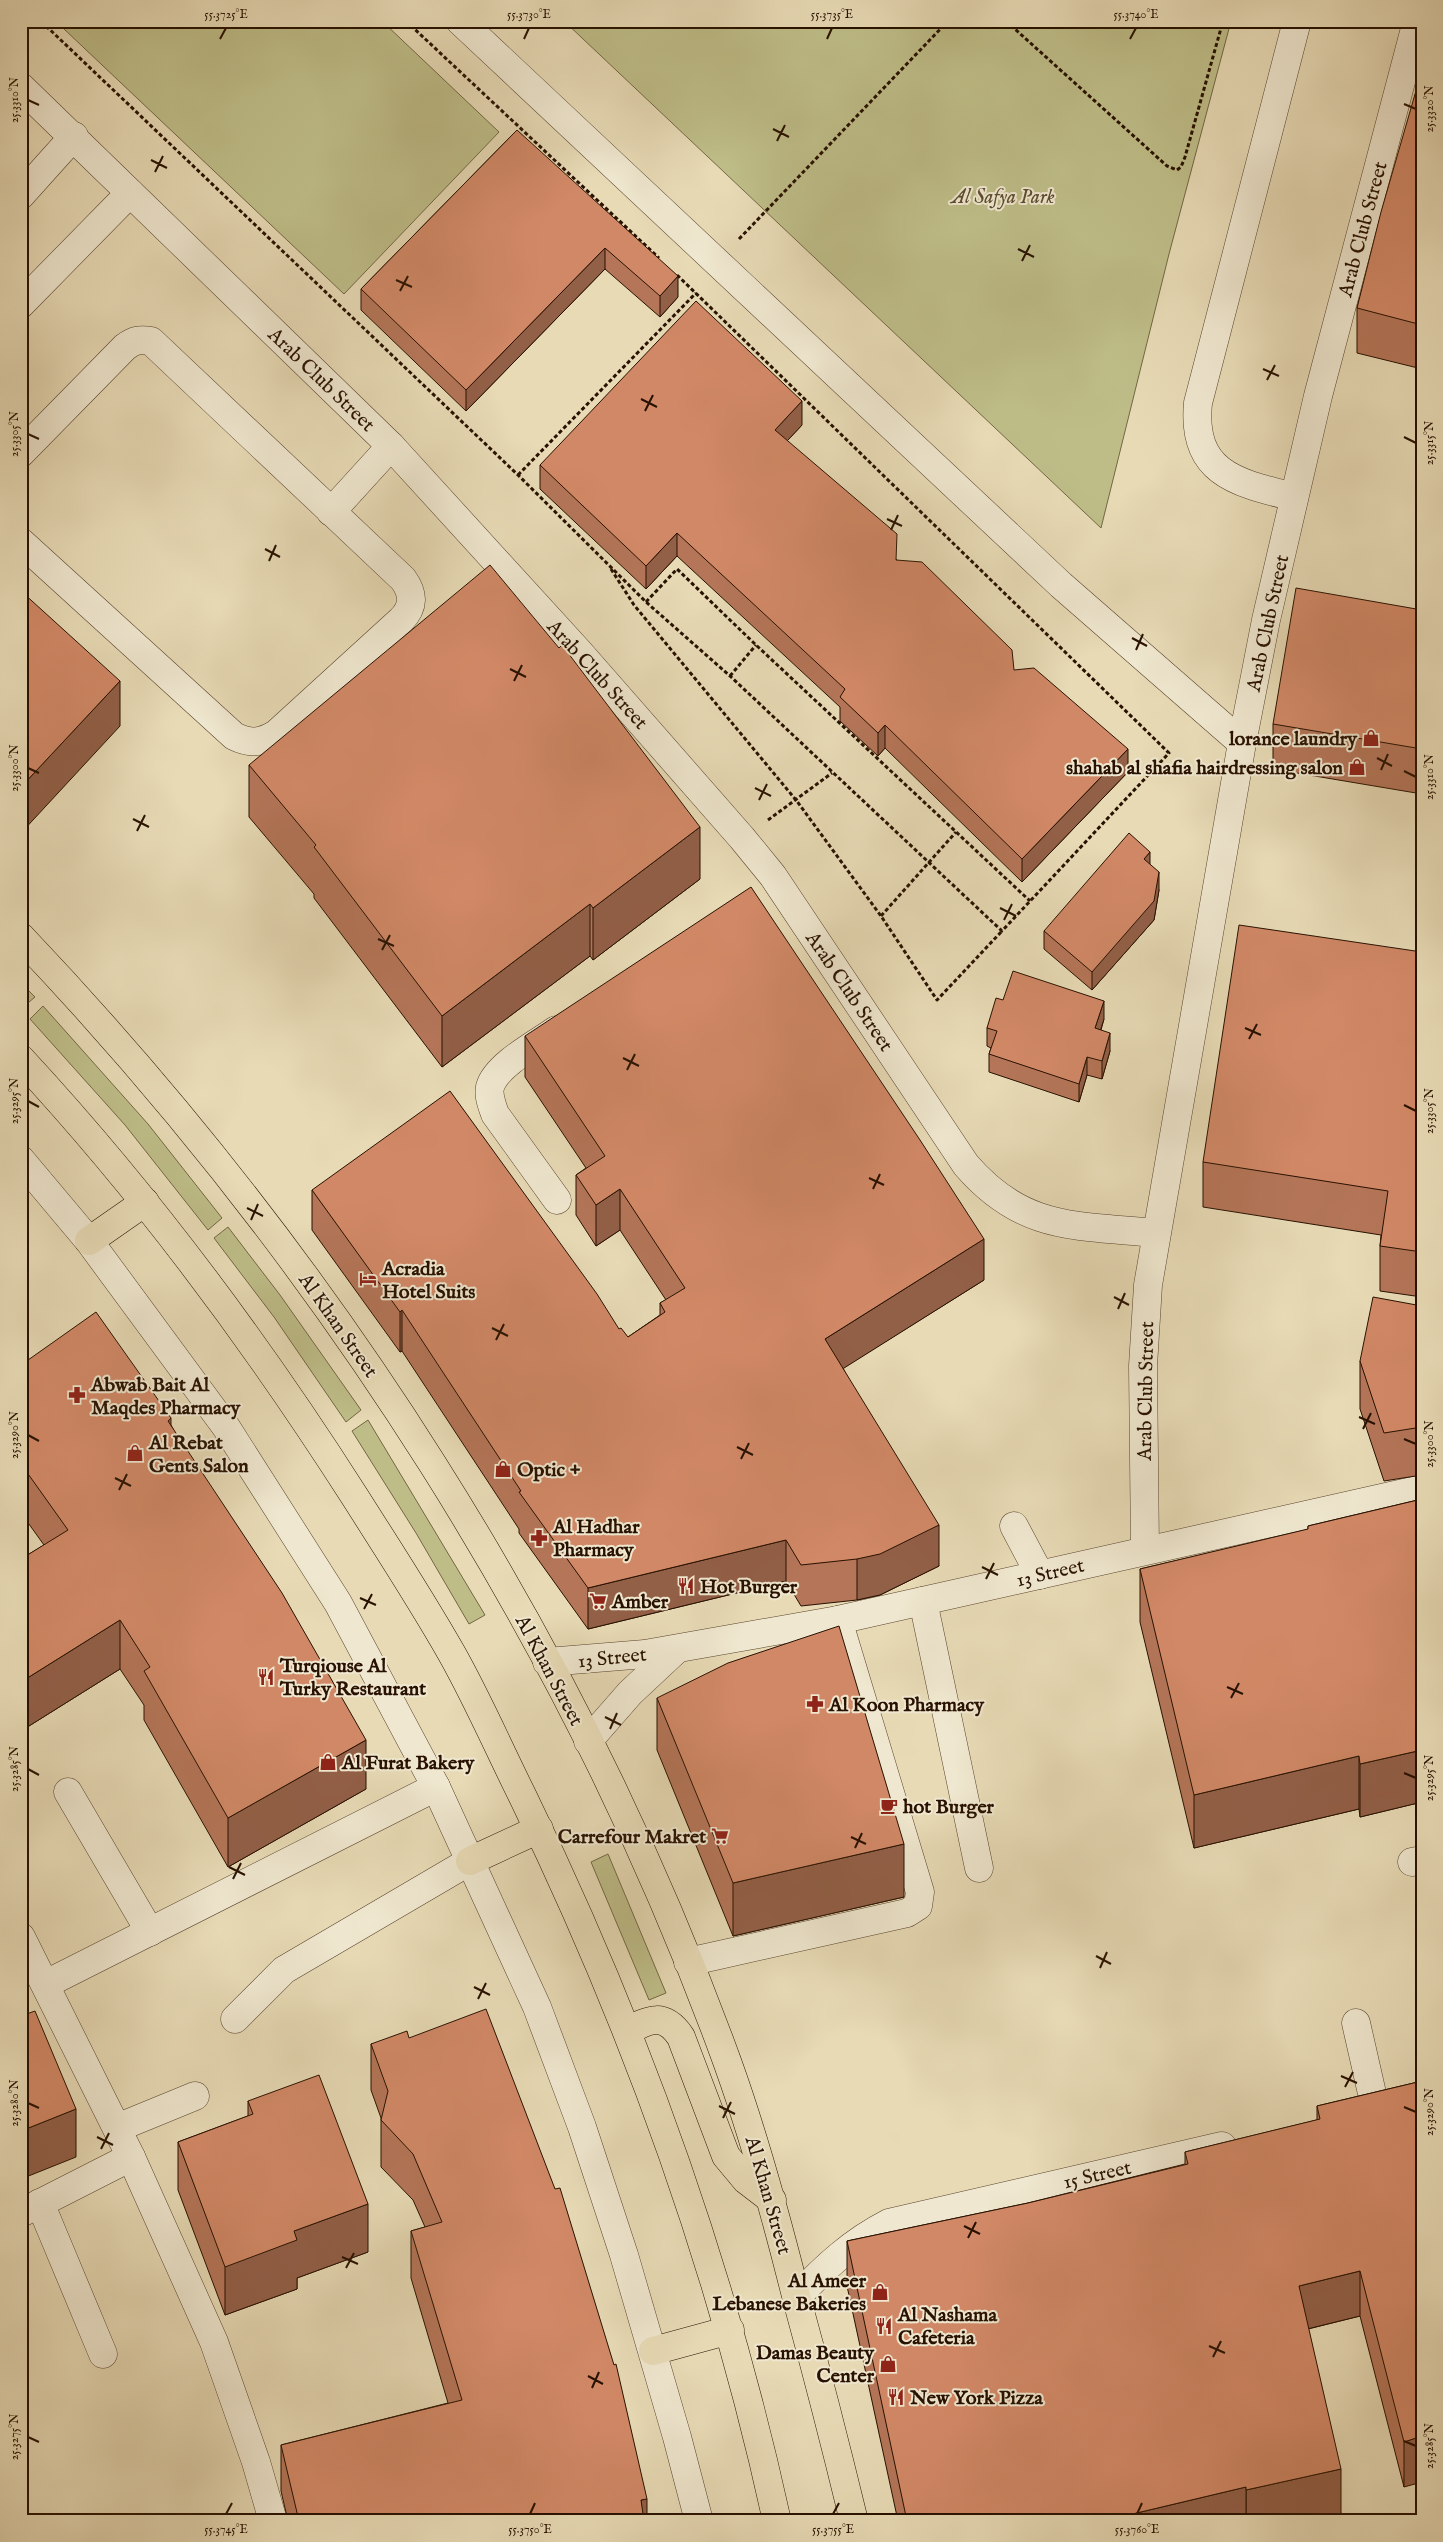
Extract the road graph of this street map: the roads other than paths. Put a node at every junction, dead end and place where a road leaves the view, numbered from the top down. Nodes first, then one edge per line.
1 (460, 21) edge
2 (1297, 21) edge
3 (1417, 21) edge
4 (21, 87) edge
5 (74, 136) junction
6 (130, 193) junction
7 (21, 195) edge
8 (21, 304) edge
9 (390, 446) junction
10 (21, 453) edge
11 (1294, 497) junction
12 (331, 512) junction
13 (21, 542) edge
14 (1242, 743) junction
15 (773, 876) junction
16 (749, 893) edge
17 (21, 937) edge
18 (574, 1017) edge
19 (21, 1059) edge
20 (21, 1160) edge
21 (556, 1200) dead end
22 (145, 1202) junction
23 (1156, 1233) junction
24 (89, 1241) junction
25 (1422, 1489) edge
26 (1014, 1526) dead end
27 (1145, 1550) junction
28 (1040, 1575) junction
29 (923, 1601) junction
30 (838, 1620) junction
31 (677, 1649) junction
32 (547, 1662) junction
33 (588, 1741) junction
34 (436, 1787) junction
35 (68, 1792) dead end
36 (539, 1829) junction
37 (470, 1861) junction
38 (979, 1868) dead end
39 (150, 1932) junction
40 (24, 1951) edge
41 (688, 1962) junction
42 (46, 1984) junction
43 (235, 2019) dead end
44 (1356, 2023) dead end
45 (627, 2031) junction
46 (194, 2096) dead end
47 (1403, 2104) edge
48 (1376, 2111) junction
49 (1347, 2118) edge
50 (117, 2128) junction
51 (1250, 2139) edge
52 (131, 2158) junction
53 (772, 2200) junction
54 (31, 2208) edge
55 (797, 2297) junction
56 (730, 2330) junction
57 (652, 2351) junction
58 (103, 2354) dead end
59 (273, 2521) edge
60 (699, 2521) edge
61 (777, 2521) edge
62 (854, 2521) edge

1 - 14 street
2 - 11 street
3 - 11 street, Arab Club Street
4 - 5 street, Arab Club Street
5 - 6 street, Arab Club Street
5 - 7 street
6 - 8 street
6 - 9 street, Arab Club Street
9 - 12 street
9 - 15 street, Arab Club Street
10 - 12 street
11 - 14 street, Arab Club Street
12 - 13 street
14 - 23 street, Arab Club Street
15 - 16 street
15 - 23 street, Arab Club Street
17 - 32 main road, Al Khan Street
18 - 21 street
19 - 22 main road
20 - 24 street
22 - 24 main road
22 - 36 main road
23 - 27 street, Arab Club Street
24 - 34 street
25 - 27 street, 13 Street
26 - 28 street
27 - 28 street, 13 Street
28 - 29 street, 13 Street
29 - 30 street, 13 Street
29 - 38 street
30 - 31 street, 13 Street
30 - 41 street
31 - 32 street, 13 Street
31 - 33 street, 13 Street
32 - 33 main road, Al Khan Street
33 - 41 main road, Al Khan Street
34 - 37 street
34 - 39 street
35 - 39 street
36 - 37 main road
36 - 45 main road
37 - 43 street
37 - 57 street
39 - 42 street
40 - 42 street
41 - 53 main road, Al Khan Street
42 - 50 street
44 - 48 street
45 - 53 main road
45 - 56 main road
46 - 50 street
47 - 48 street
48 - 49 street
50 - 52 street
51 - 55 street, 15 Street
52 - 54 street
52 - 59 street
53 - 55 main road, Al Khan Street
54 - 58 street
55 - 62 main road, Al Khan Street
56 - 57 main road
56 - 61 main road
57 - 60 street

